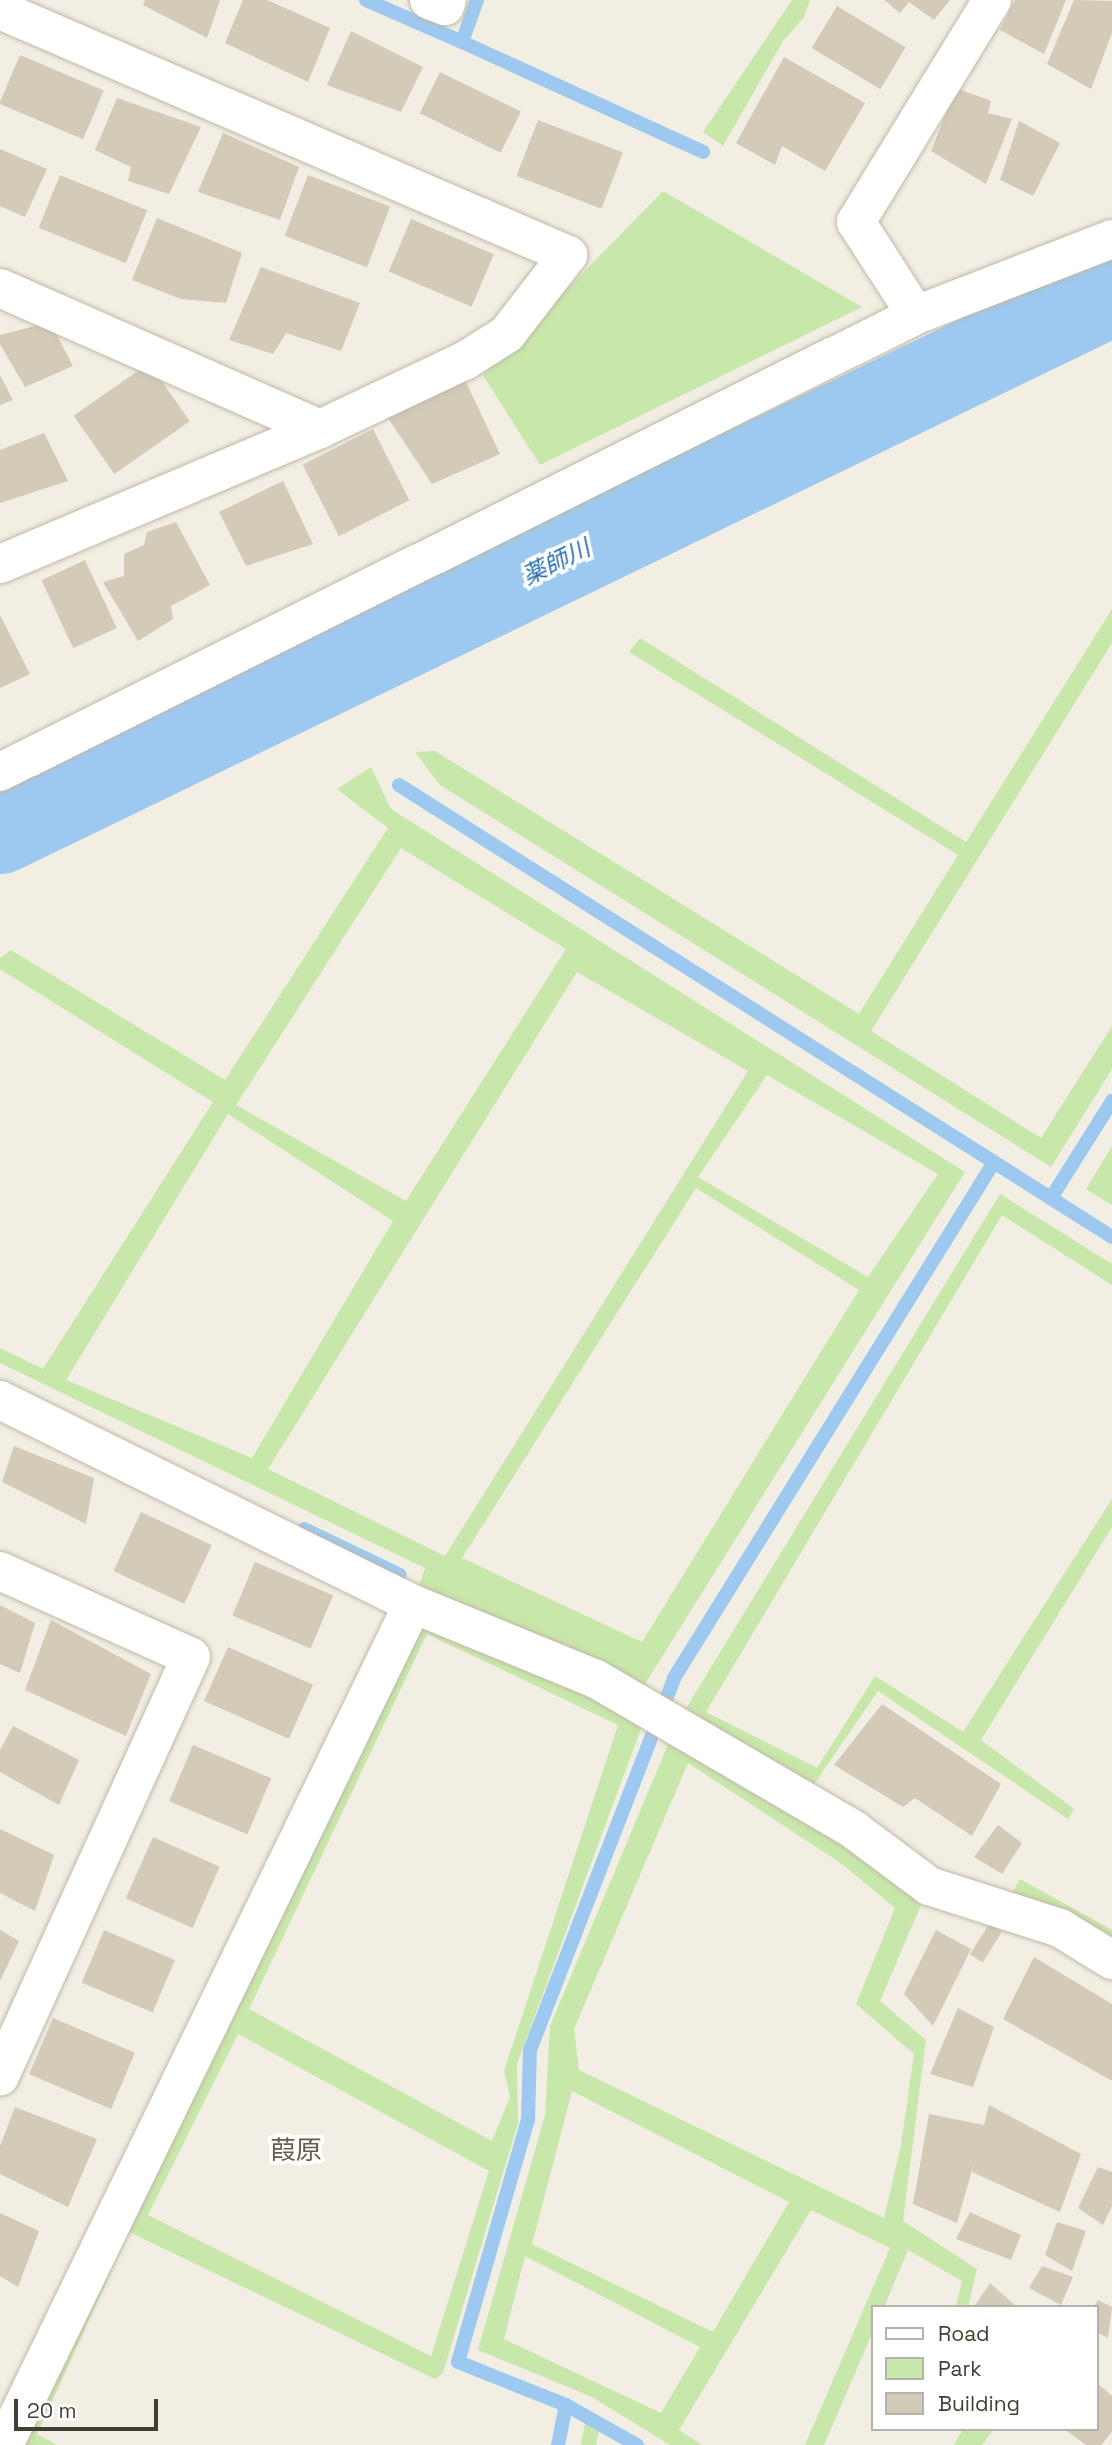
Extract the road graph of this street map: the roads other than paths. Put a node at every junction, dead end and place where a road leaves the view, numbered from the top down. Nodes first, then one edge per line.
1 (429, 0) edge
2 (447, 0) edge
3 (992, 0) edge
4 (0, 10) edge
5 (1112, 239) edge
6 (0, 288) edge
7 (916, 315) junction
8 (320, 429) junction
9 (0, 564) edge
10 (0, 772) edge
11 (0, 1400) edge
12 (0, 1571) edge
13 (413, 1604) junction
14 (1112, 1960) edge
15 (0, 2077) edge
16 (4, 2445) edge

1 - 2 street
3 - 7 street
4 - 8 street
5 - 7 street
6 - 8 street
7 - 10 street
8 - 9 street
11 - 13 street
12 - 15 street
13 - 14 street
13 - 16 street

